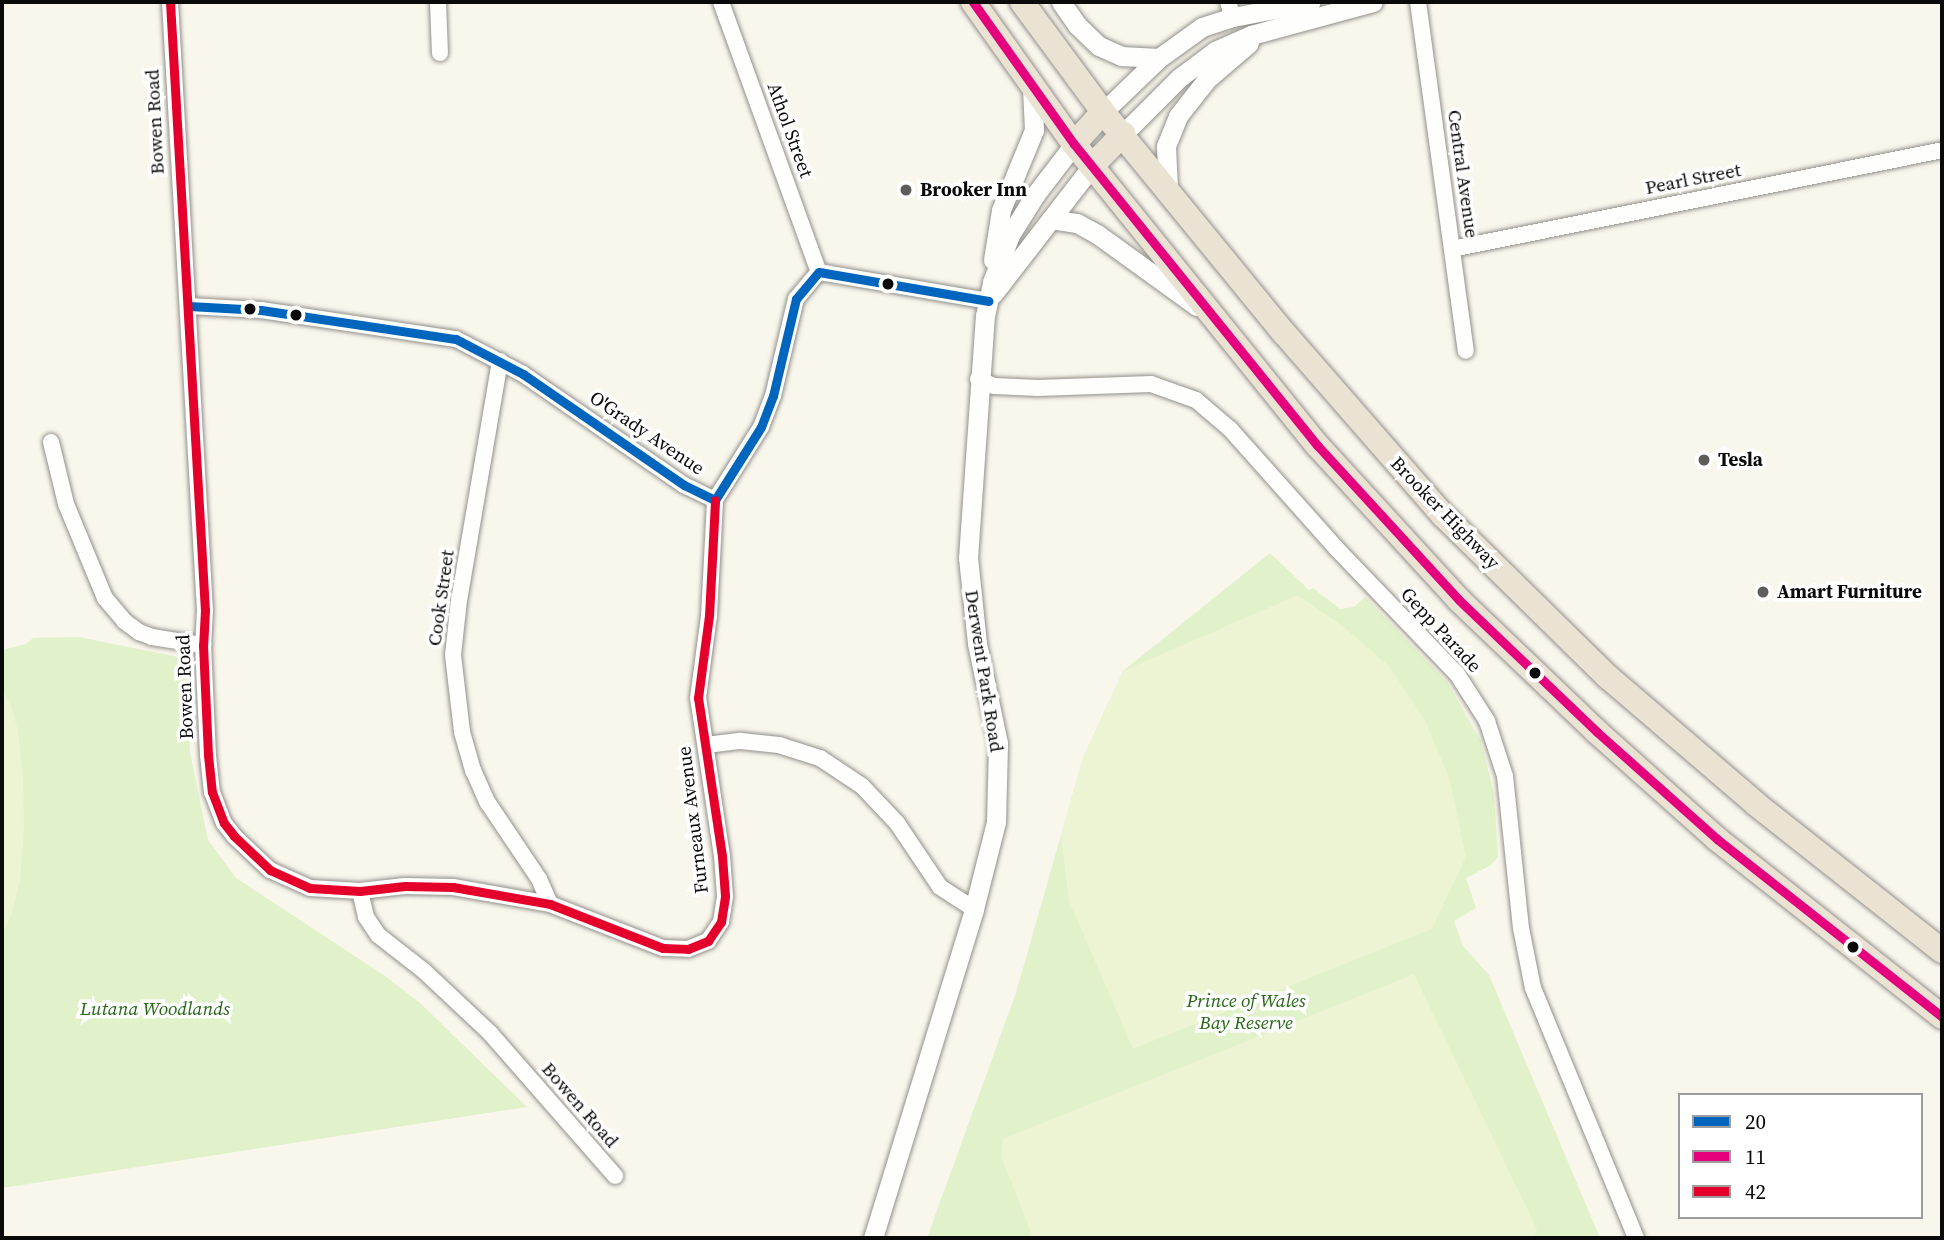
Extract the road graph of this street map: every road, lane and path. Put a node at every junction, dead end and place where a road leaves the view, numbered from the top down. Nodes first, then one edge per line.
1 (170, 2) edge
2 (438, 2) edge
3 (721, 2) edge
4 (973, 2) edge
5 (1023, 2) edge
6 (1061, 2) edge
7 (1311, 2) edge
8 (1373, 2) edge
9 (1418, 2) edge
10 (1230, 9) edge
11 (1277, 27) junction
12 (440, 53) dead end
13 (1159, 58) junction
14 (1031, 84) junction
15 (1103, 112) junction
16 (1123, 134) junction
17 (1074, 145) junction
18 (1942, 150) edge
19 (1092, 166) junction
20 (1168, 189) junction
21 (1051, 219) junction
22 (1452, 249) junction
23 (819, 272) junction
24 (990, 293) junction
25 (189, 306) junction
26 (1218, 321) junction
27 (1466, 351) dead end
28 (500, 361) junction
29 (978, 379) junction
30 (51, 442) dead end
31 (715, 500) junction
32 (203, 645) junction
33 (706, 745) junction
34 (360, 891) junction
35 (550, 904) junction
36 (974, 909) junction
37 (1942, 951) edge
38 (1942, 1017) edge
39 (615, 1176) dead end
40 (873, 1238) edge
41 (1636, 1238) edge

1 - 25 street, Bowen Road
2 - 12 street
3 - 23 street, Athol Street
4 - 14 highway
5 - 15 highway, Brooker Highway
6 - 13 street
7 - 10 street, Derwent Park Road
8 - 11 street, Derwent Park Road
9 - 22 street, Central Avenue
10 - 13 street, Derwent Park Road
11 - 16 street, Derwent Park Road
11 - 20 street
13 - 15 street, Derwent Park Road
14 - 17 highway
14 - 24 street
15 - 16 highway, Brooker Highway
15 - 17 highway, Derwent Park Road
16 - 19 highway, Derwent Park Road
16 - 20 highway, Brooker Highway
17 - 19 highway
17 - 24 street, Derwent Park Road
18 - 22 street, Pearl Street
19 - 21 street, Derwent Park Road
19 - 26 highway
20 - 37 highway, Brooker Highway
21 - 24 street, Derwent Park Road
21 - 26 street
22 - 27 street, Central Avenue
23 - 24 street
23 - 31 street, O'Grady Avenue
24 - 29 street, Derwent Park Road
25 - 28 street, O'Grady Avenue
25 - 32 street, Bowen Road
26 - 38 highway
28 - 31 street, O'Grady Avenue
28 - 35 street, Cook Street
29 - 36 street, Derwent Park Road
29 - 41 street, Gepp Parade
30 - 32 street
31 - 33 street, Furneaux Avenue
32 - 34 street, Bowen Road
33 - 35 street, Furneaux Avenue
33 - 36 street
34 - 35 street, Furneaux Avenue
34 - 39 street, Bowen Road
36 - 40 street, Derwent Park Road

